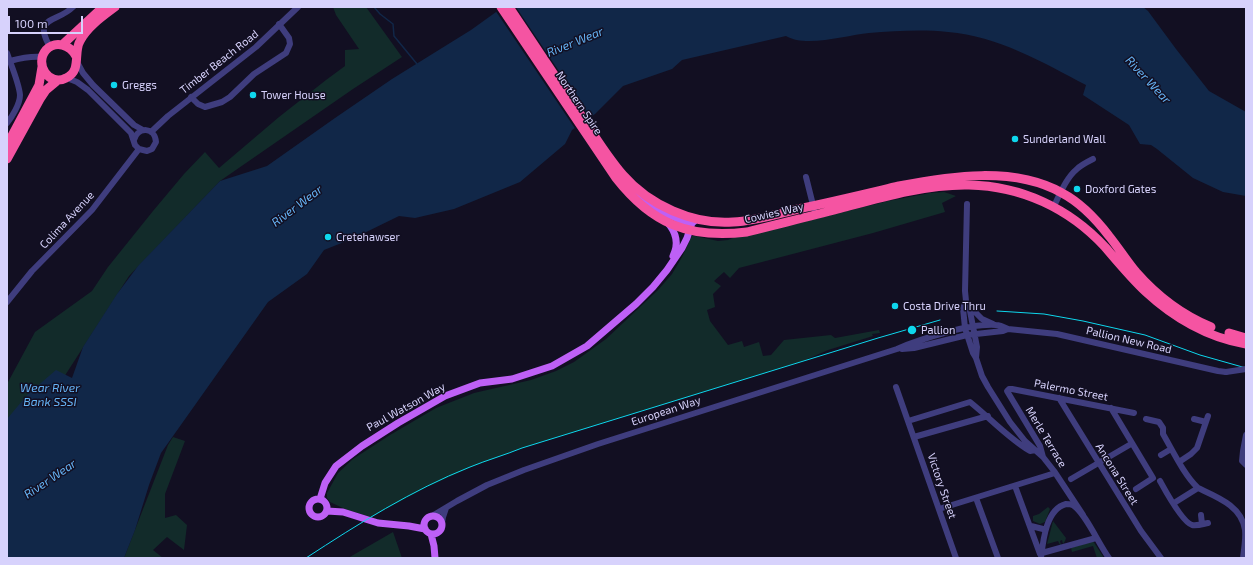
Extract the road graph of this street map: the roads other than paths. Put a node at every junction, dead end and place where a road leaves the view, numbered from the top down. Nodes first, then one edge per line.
1 (73, 7) edge
2 (103, 7) edge
3 (115, 7) edge
4 (298, 7) edge
5 (500, 7) edge
6 (509, 7) edge
7 (279, 24) junction
8 (62, 45) junction
9 (50, 47) junction
10 (7, 53) edge
11 (42, 57) junction
12 (77, 59) junction
13 (10, 61) junction
14 (42, 67) junction
15 (62, 79) junction
16 (191, 96) junction
17 (7, 123) edge
18 (143, 130) junction
19 (152, 132) junction
20 (134, 140) junction
21 (7, 145) edge
22 (139, 149) junction
23 (601, 151) junction
24 (7, 159) edge
25 (1093, 159) dead end
26 (806, 177) dead end
27 (630, 182) junction
28 (1061, 192) junction
29 (967, 204) dead end
30 (1054, 206) junction
31 (814, 211) junction
32 (697, 219) junction
33 (665, 221) junction
34 (690, 230) junction
35 (664, 274) junction
36 (7, 302) edge
37 (968, 304) junction
38 (963, 320) junction
39 (995, 325) junction
40 (973, 327) junction
41 (965, 328) junction
42 (1008, 329) junction
43 (954, 330) junction
44 (974, 334) junction
45 (966, 335) junction
46 (1246, 338) edge
47 (1246, 344) edge
48 (897, 349) junction
49 (976, 358) junction
50 (1246, 369) edge
51 (896, 387) dead end
52 (1007, 393) joint
53 (1059, 398) junction
54 (1111, 408) junction
55 (1134, 413) dead end
56 (988, 416) junction
57 (1146, 419) dead end
58 (1194, 419) dead end
59 (908, 421) junction
60 (1246, 435) edge
61 (914, 438) junction
62 (1132, 444) junction
63 (1171, 449) junction
64 (1035, 450) junction
65 (1161, 455) dead end
66 (1043, 457) junction
67 (1180, 462) junction
68 (1099, 463) junction
69 (1244, 463) edge
70 (1237, 467) dead end
71 (1056, 473) junction
72 (1071, 479) dead end
73 (1160, 481) dead end
74 (1015, 486) junction
75 (1065, 488) junction
76 (1198, 488) junction
77 (1136, 489) dead end
78 (976, 498) junction
79 (320, 499) junction
80 (1174, 503) junction
81 (446, 508) junction
82 (939, 509) junction
83 (327, 511) junction
84 (1054, 511) junction
85 (1083, 515) junction
86 (1201, 515) dead end
87 (432, 516) junction
88 (1244, 519) edge
89 (442, 523) junction
90 (1031, 526) junction
91 (429, 529) junction
92 (1046, 529) junction
93 (1096, 538) junction
94 (1042, 556) edge
95 (435, 558) edge
96 (956, 558) edge
97 (998, 558) edge
98 (1109, 558) edge
99 (1161, 558) edge
100 (1243, 558) edge

1 - 9 street
2 - 8 highway
3 - 12 highway
4 - 7 street, Timber Beach Road
5 - 23 highway, Northern Spire
6 - 23 highway, Northern Spire
7 - 16 street, Timber Beach Road
7 - 16 street
8 - 9 highway
8 - 12 highway
9 - 11 highway
10 - 13 street
11 - 13 street
11 - 14 highway
12 - 15 highway
12 - 18 street
13 - 17 street
14 - 15 highway
14 - 21 highway
15 - 20 street
15 - 24 highway
16 - 19 street, Timber Beach Road
18 - 19 street
18 - 20 street
19 - 22 street
20 - 22 street
22 - 36 street, Colima Avenue
23 - 27 highway, Cowies Way
23 - 33 highway, Cowies Way
25 - 28 street
26 - 31 street
27 - 32 highway, Cowies Way
27 - 34 main road
28 - 30 street
28 - 31 highway, Cowies Way
28 - 46 highway, Cowies Way
29 - 37 street
30 - 31 highway, Cowies Way
30 - 47 highway, Cowies Way
31 - 32 highway, Cowies Way
31 - 34 highway, Cowies Way
32 - 34 main road, Paul Watson Way
33 - 34 highway, Cowies Way
33 - 35 main road, Paul Watson Way
34 - 35 main road, Paul Watson Way
35 - 79 main road, Paul Watson Way
37 - 38 street
37 - 39 street
37 - 40 street
38 - 41 street
38 - 43 street
39 - 40 street, Pallion New Road
39 - 42 street, Pallion New Road
40 - 41 street, Pallion New Road
40 - 44 street
41 - 43 street, European Way
41 - 45 street
42 - 44 street, Pallion New Road
42 - 50 street, Pallion New Road, bridge
43 - 48 street, European Way
44 - 45 street, Pallion New Road
44 - 49 street
45 - 48 street, European Way
45 - 49 street
48 - 81 street, European Way
49 - 64 street
51 - 59 street, Victory Street
52 - 53 street, Palermo Street
52 - 66 street, Merle Terrace
53 - 54 street, Palermo Street
53 - 68 street, Ancona Street
54 - 55 street, Palermo Street
54 - 62 street
56 - 59 street
56 - 61 street
56 - 64 street
57 - 63 street
58 - 67 street
59 - 61 street, Victory Street
60 - 69 street
61 - 82 street, Victory Street
62 - 68 street
62 - 77 street
63 - 65 street
63 - 67 street
64 - 66 street
66 - 71 street, Merle Terrace
67 - 76 street
68 - 72 street
68 - 99 street, Ancona Street
69 - 70 street
71 - 74 street
71 - 75 street, Merle Terrace
73 - 80 street
74 - 78 street
74 - 90 street
75 - 84 street
75 - 85 street, Merle Terrace
76 - 80 street
76 - 88 street
78 - 82 street
78 - 97 street
79 - 83 main road
79 - 83 main road
80 - 86 street
81 - 87 street, European Way
81 - 89 street
82 - 96 street, Victory Street
83 - 91 main road
84 - 85 street
84 - 92 street
85 - 93 street, Merle Terrace
87 - 89 main road
87 - 91 main road
88 - 100 street
89 - 91 main road
90 - 92 street
90 - 94 street
91 - 95 main road
92 - 94 street
93 - 94 street
93 - 98 street, Merle Terrace

